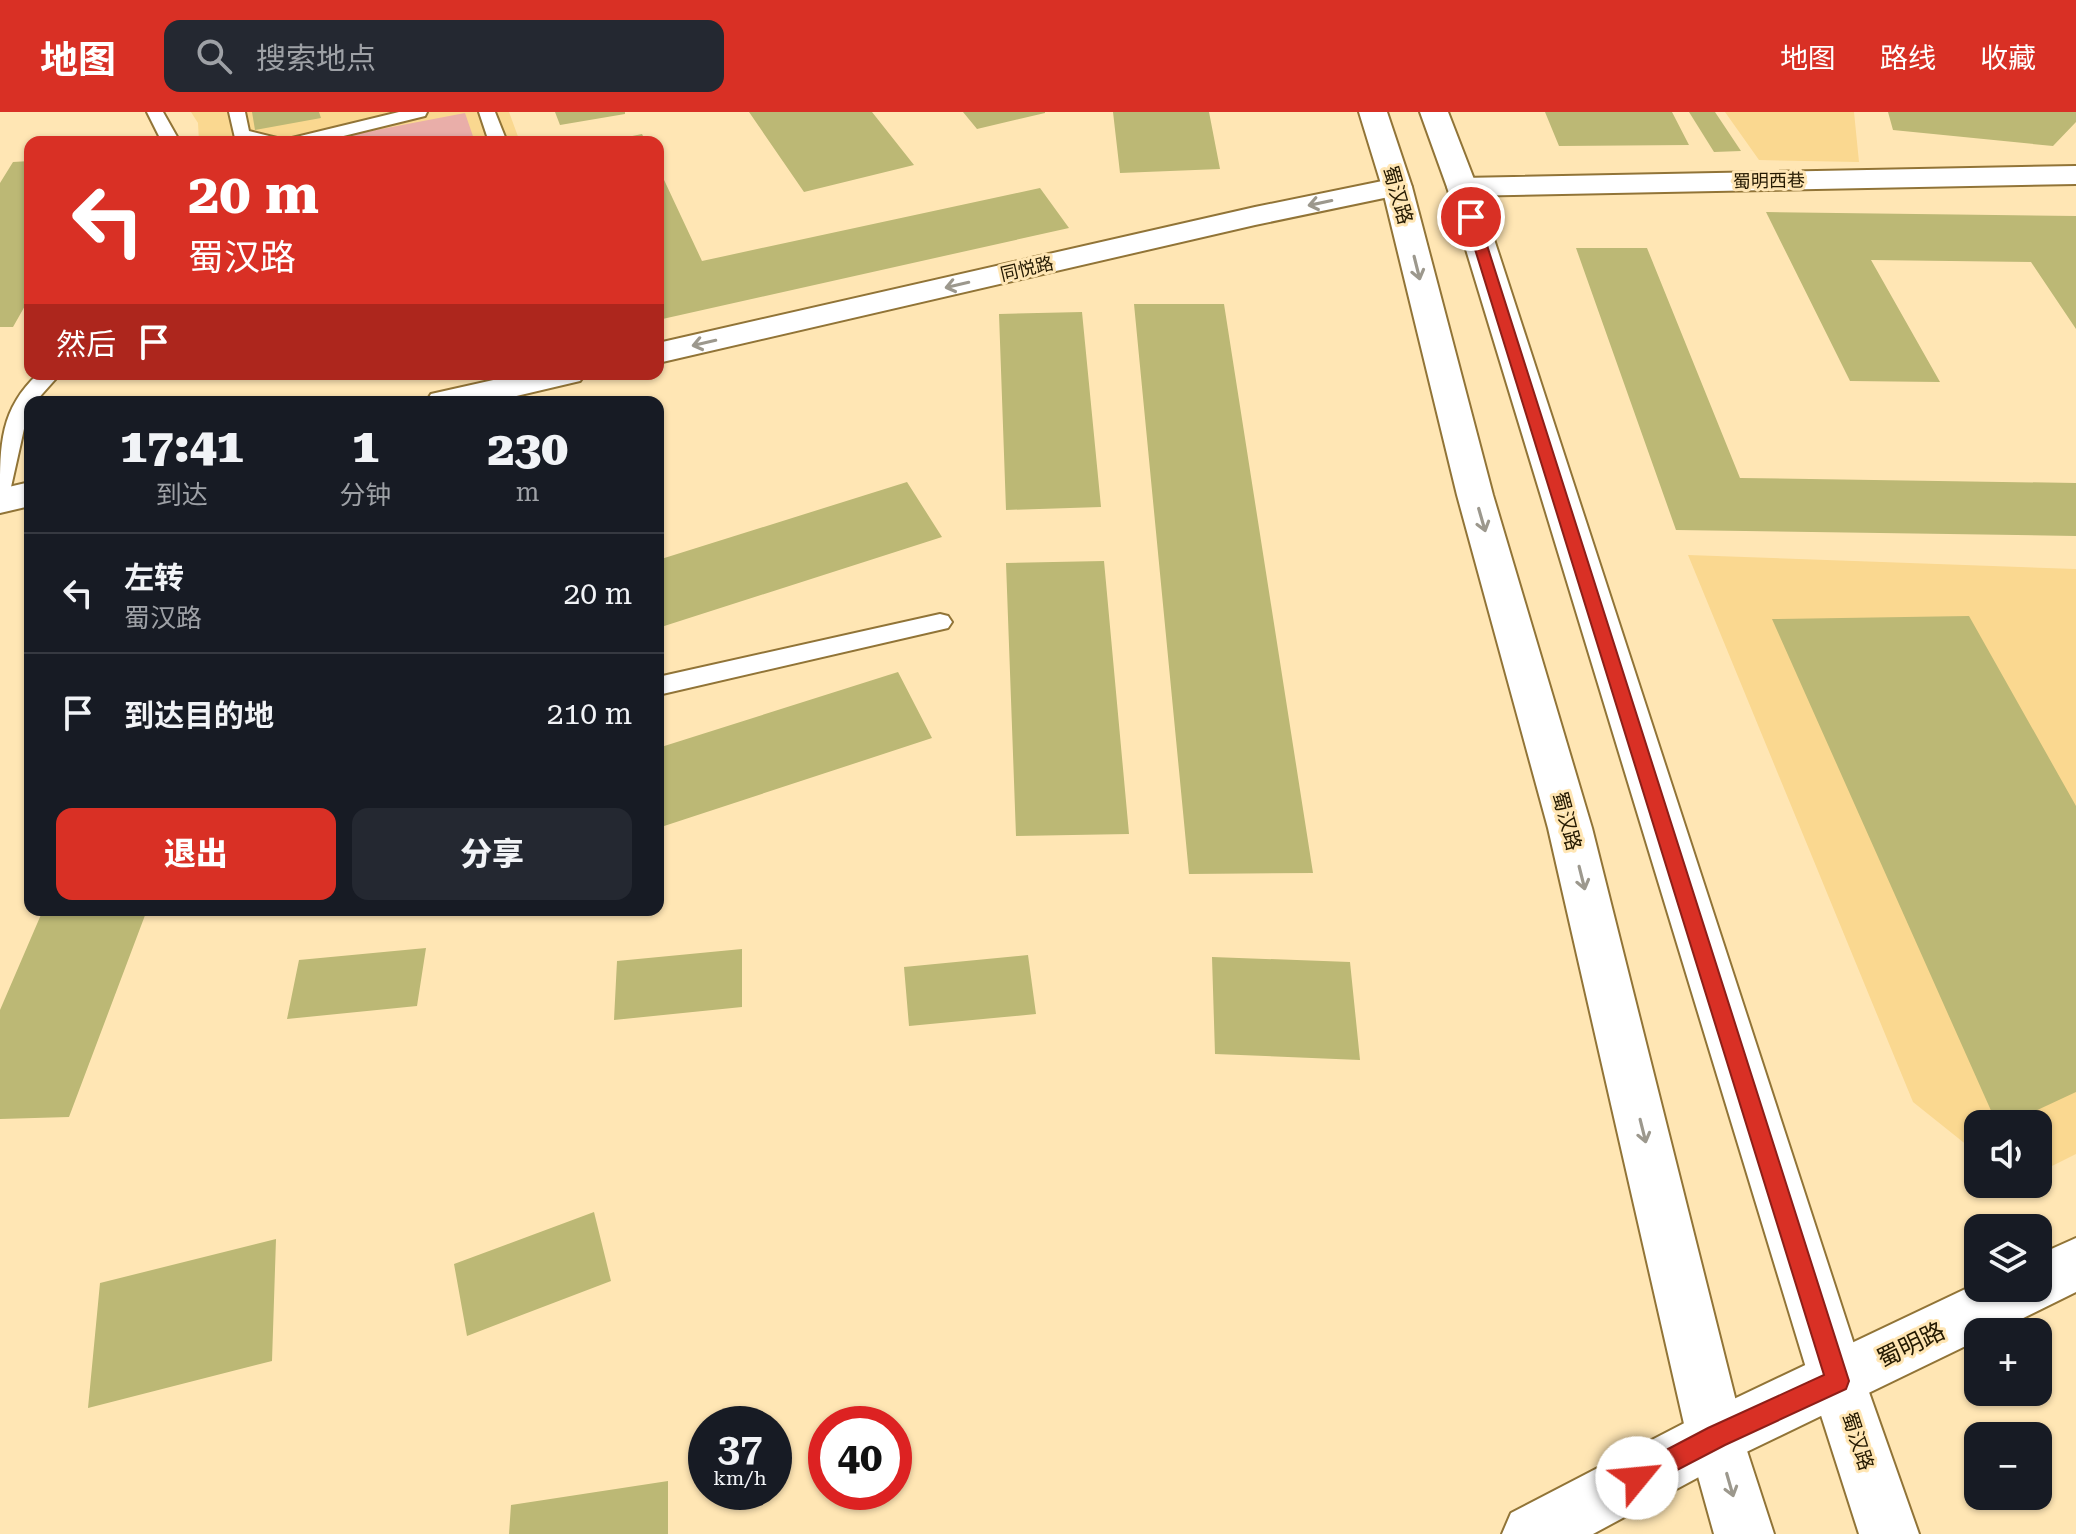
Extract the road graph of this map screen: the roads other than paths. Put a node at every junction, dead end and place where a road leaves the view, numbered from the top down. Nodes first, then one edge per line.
1 (155, 112) edge
2 (237, 112) edge
3 (419, 112) edge
4 (487, 112) edge
5 (1373, 112) edge
6 (1434, 112) edge
7 (168, 136) edge
8 (248, 136) edge
9 (322, 136) edge
10 (496, 136) edge
11 (2076, 175) edge
12 (1397, 187) junction
13 (1462, 187) junction
14 (664, 352) edge
15 (42, 380) edge
16 (550, 380) edge
17 (28, 396) edge
18 (502, 396) edge
19 (24, 401) edge
20 (0, 487) edge
21 (24, 495) edge
22 (0, 501) edge
23 (940, 622) dead end
24 (664, 685) edge
25 (2076, 1264) edge
26 (2052, 1276) edge
27 (1999, 1302) edge
28 (1838, 1381) junction
29 (1716, 1437) junction
30 (1532, 1534) edge
31 (1744, 1534) edge
32 (1889, 1534) edge

1 - 7 lane
2 - 8 lane
3 - 9 lane
4 - 10 lane
5 - 12 main road, 蜀汉路
6 - 13 main road, 蜀汉路
11 - 13 main road, 蜀明西巷
12 -> 14 main road, 同悦路
12 -> 29 main road, 蜀汉路
13 - 28 main road, 蜀汉路
15 - 17 lane
16 - 18 main road
19 - 20 lane
21 - 22 main road
23 - 24 lane
25 - 26 main road
27 - 28 main road, 蜀明路
28 - 29 main road, 蜀明路
28 - 32 main road, 蜀汉路
29 - 30 main road, 蜀明路
29 -> 31 main road, 蜀汉路

